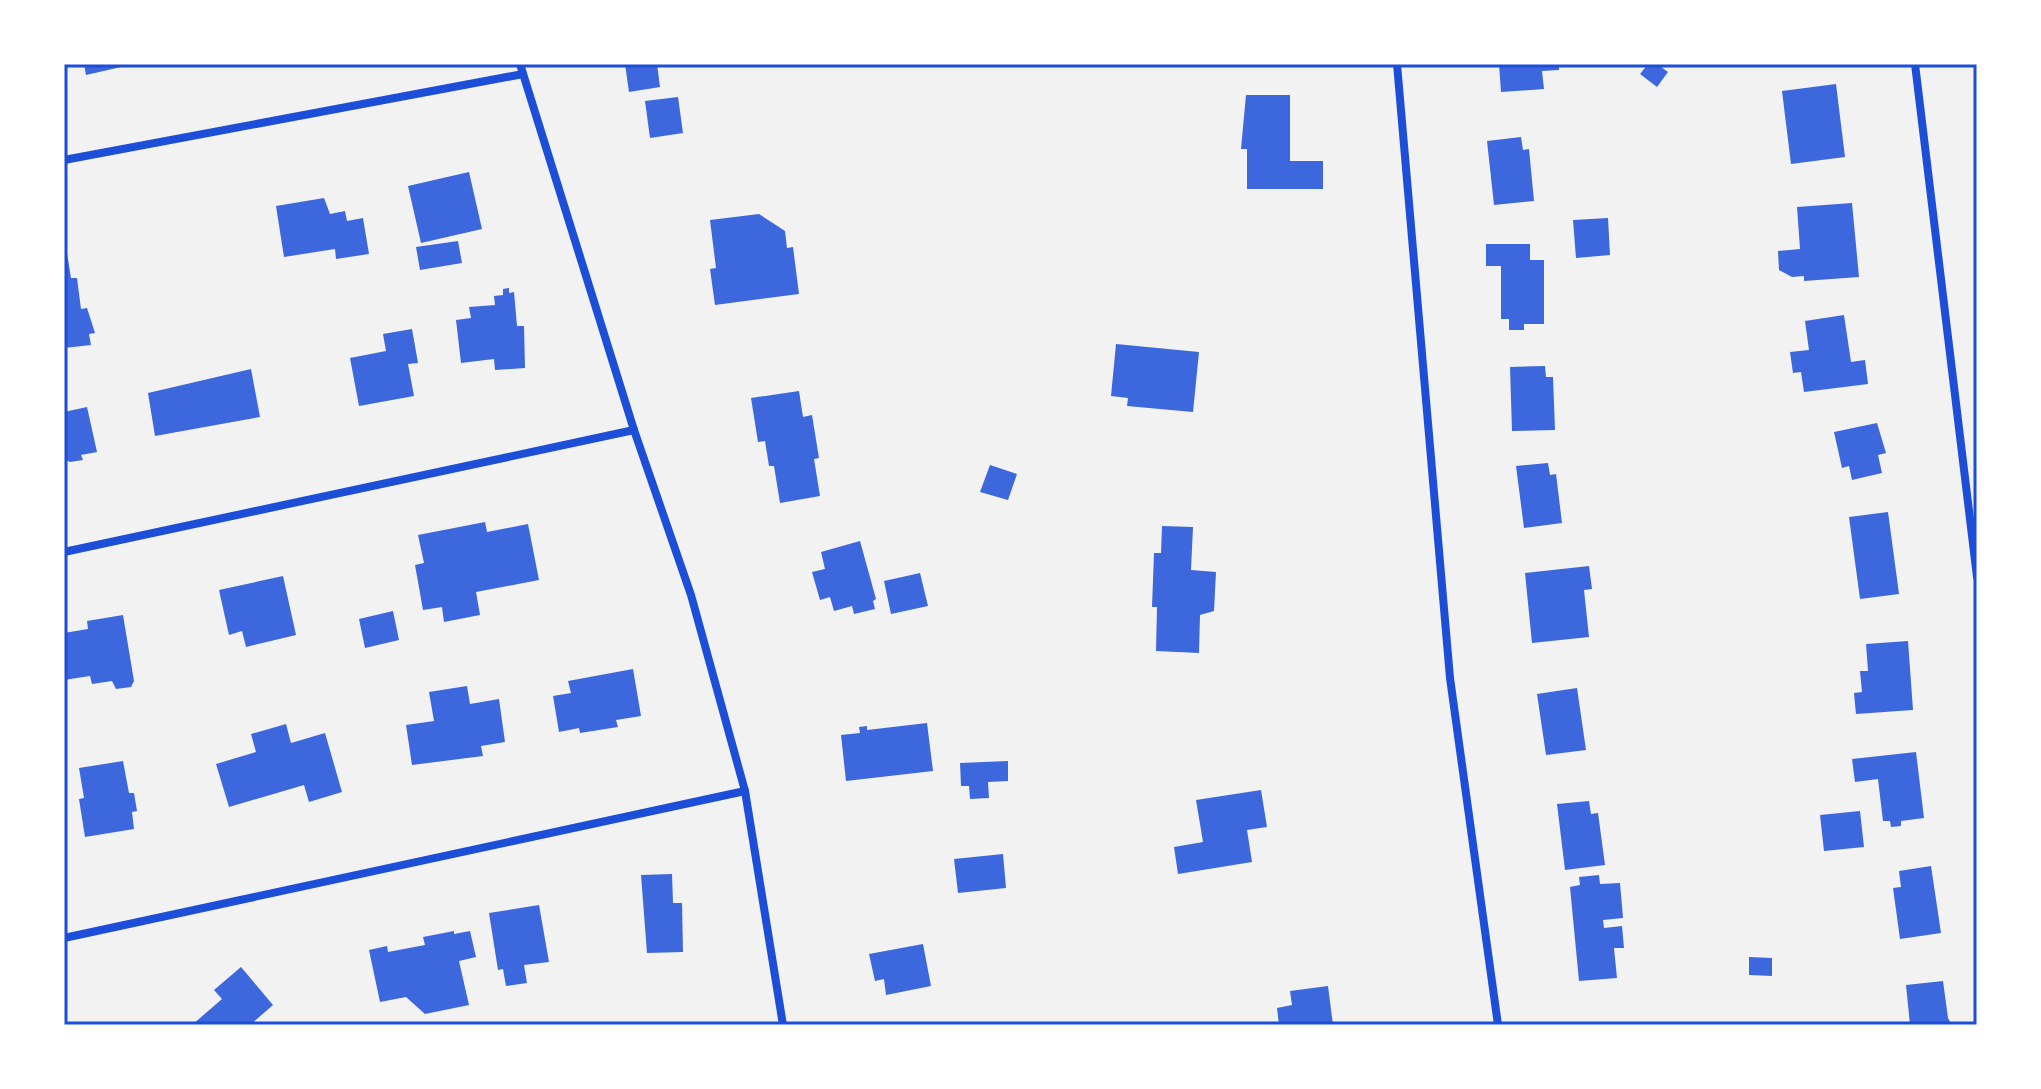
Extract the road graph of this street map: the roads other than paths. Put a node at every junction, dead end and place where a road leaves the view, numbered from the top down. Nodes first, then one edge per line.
1 (1397, 64) edge
2 (1915, 64) edge
3 (522, 69) edge
4 (64, 160) edge
5 (634, 430) junction
6 (64, 552) edge
7 (1977, 577) edge
8 (745, 791) junction
9 (64, 938) edge
10 (783, 1025) edge
11 (1498, 1025) edge

1 - 11 street
2 - 7 street
3 - 4 street
3 - 5 street
5 - 6 street
5 - 8 street
8 - 9 street
8 - 10 street

